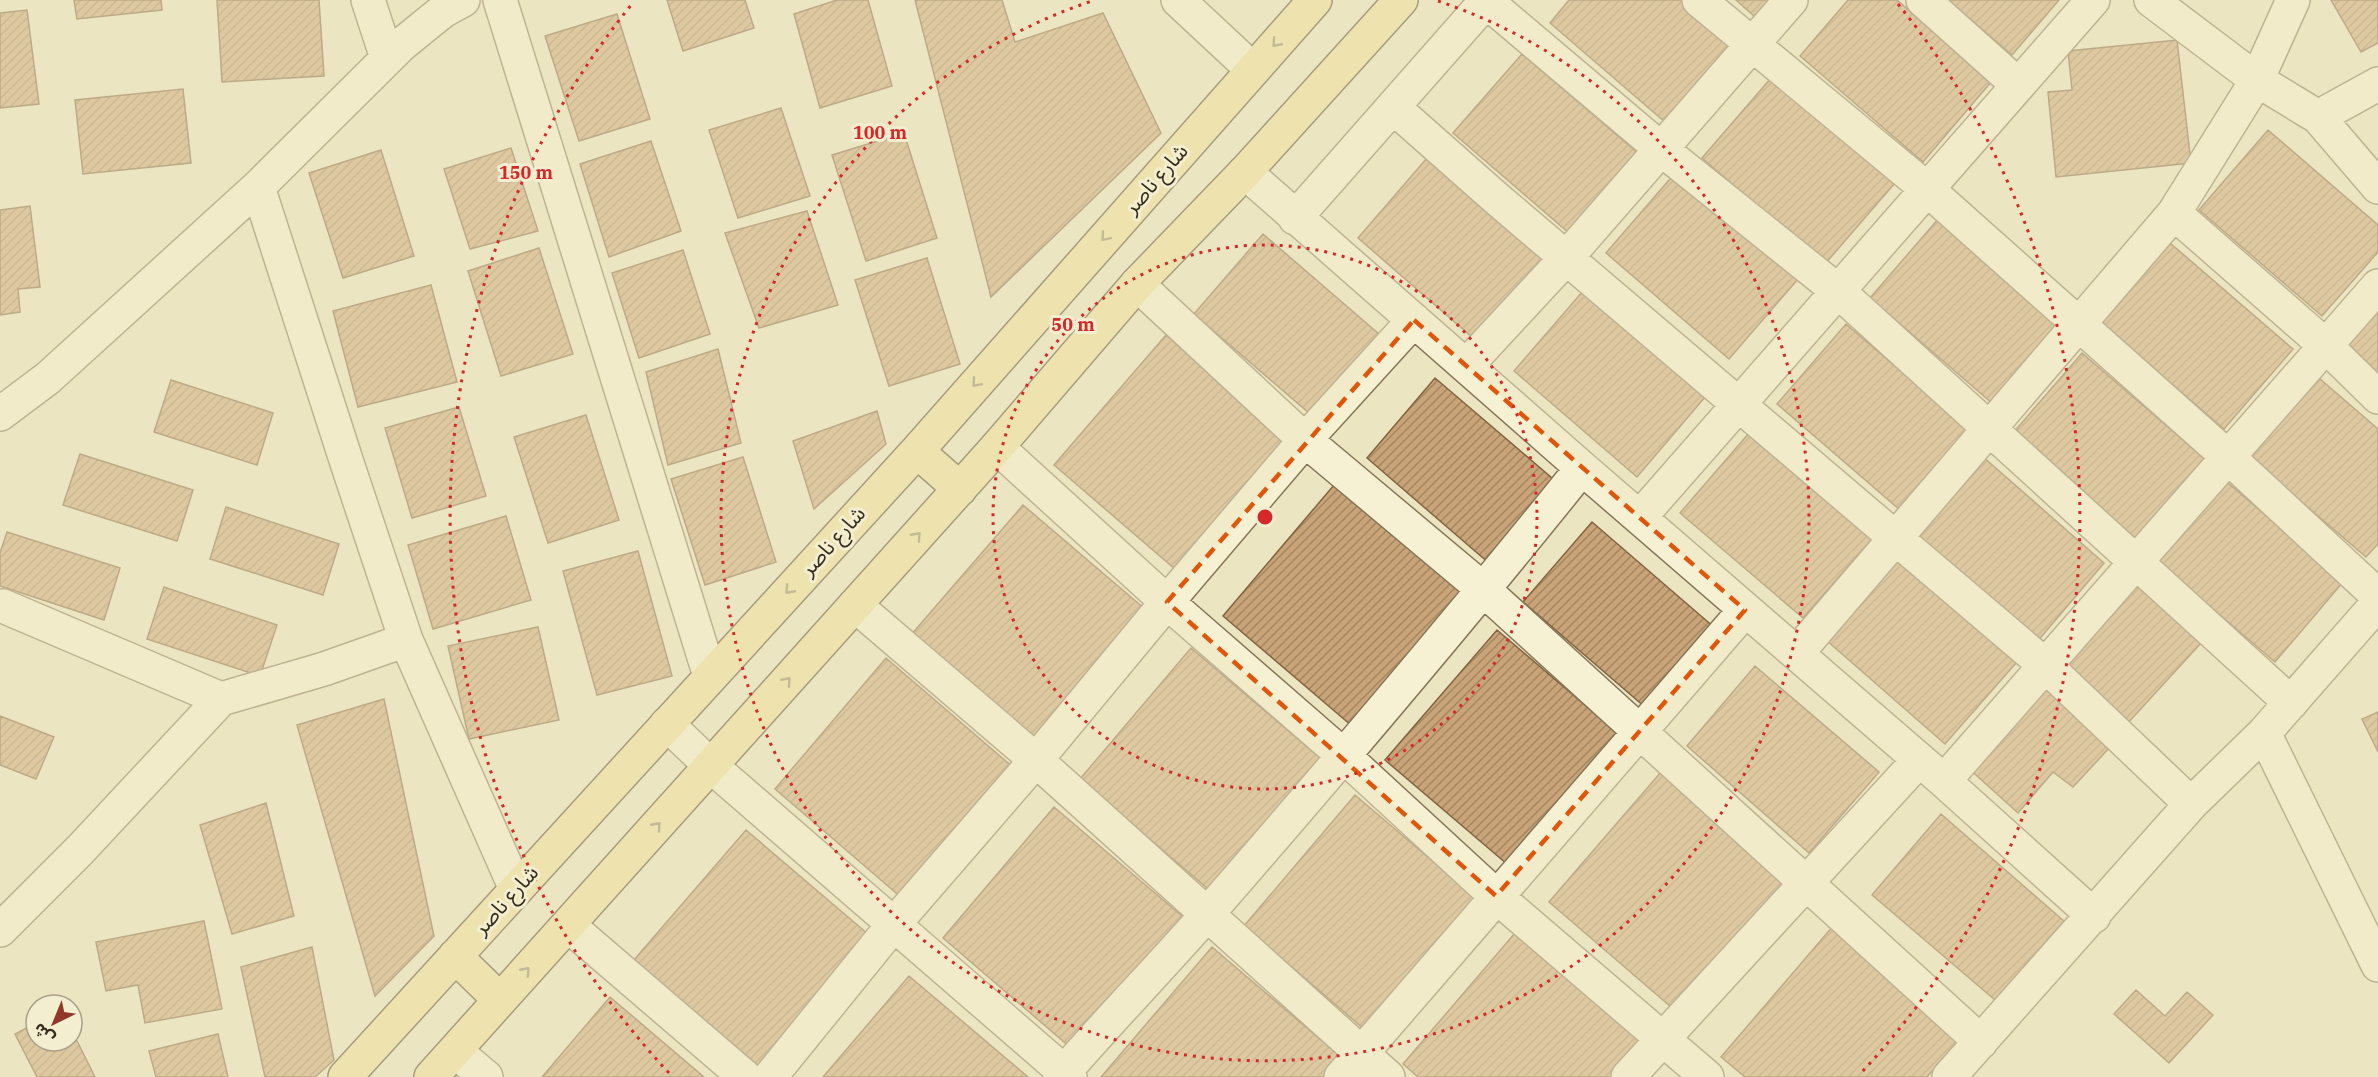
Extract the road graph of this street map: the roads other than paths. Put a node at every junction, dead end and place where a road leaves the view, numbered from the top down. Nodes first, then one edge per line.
1 (368, 0) edge
2 (463, 0) edge
3 (500, 0) edge
4 (1178, 0) edge
5 (1315, 0) edge
6 (1401, 0) edge
7 (1700, 0) edge
8 (1791, 0) edge
9 (1923, 0) edge
10 (2093, 0) edge
11 (2151, 0) edge
12 (2293, 0) edge
13 (1487, 1) edge
14 (1752, 45) junction
15 (387, 58) junction
16 (1252, 70) junction
17 (2257, 80) junction
18 (2378, 84) edge
19 (2018, 85) junction
20 (1393, 107) junction
21 (2318, 117) junction
22 (1661, 149) junction
23 (1245, 172) junction
24 (258, 187) junction
25 (2378, 187) edge
26 (1927, 189) junction
27 (2174, 213) junction
28 (1295, 218) junction
29 (1567, 257) junction
30 (1137, 284) junction
31 (2378, 286) edge
32 (1838, 291) junction
33 (1414, 320) junction
34 (2079, 325) junction
35 (2326, 346) junction
36 (1467, 365) junction
37 (2378, 397) edge
38 (1740, 404) junction
39 (0, 414) edge
40 (1990, 429) junction
41 (1305, 440) junction
42 (998, 447) junction
43 (916, 451) junction
44 (2228, 458) junction
45 (1582, 468) junction
46 (960, 489) junction
47 (1640, 517) junction
48 (1895, 539) junction
49 (2136, 562) junction
50 (1484, 590) junction
51 (2378, 596) edge
52 (1167, 602) junction
53 (2378, 603) edge
54 (855, 605) junction
55 (1, 607) edge
56 (1745, 610) junction
57 (406, 640) junction
58 (1797, 653) junction
59 (2046, 666) junction
60 (710, 676) junction
61 (221, 699) junction
62 (2291, 703) junction
63 (667, 724) junction
64 (1640, 732) junction
65 (2264, 733) junction
66 (1344, 756) junction
67 (1036, 760) junction
68 (1919, 760) junction
69 (711, 766) junction
70 (1944, 781) junction
71 (2191, 804) junction
72 (1804, 883) junction
73 (516, 889) junction
74 (1496, 896) junction
75 (1207, 914) junction
76 (2094, 916) junction
77 (894, 924) junction
78 (568, 925) junction
79 (0, 930) edge
80 (455, 956) junction
81 (2378, 965) edge
82 (500, 1000) junction
83 (1663, 1038) junction
84 (1981, 1042) junction
85 (454, 1051) junction
86 (1351, 1065) edge
87 (1065, 1075) edge
88 (345, 1077) edge
89 (431, 1077) edge
90 (486, 1077) edge
91 (745, 1077) edge
92 (770, 1077) edge
93 (1388, 1077) edge
94 (1628, 1077) edge
95 (1707, 1077) edge
96 (1950, 1077) edge

1 - 15 street
2 - 15 street
3 - 60 street
4 - 16 street
5 -> 16 main road, شارع ناصر
6 - 23 main road
7 - 14 street
8 - 14 street
9 - 19 street
10 - 19 street
11 - 17 street
12 - 17 street
13 - 20 street
13 - 22 street
14 - 22 street
14 - 26 street
15 - 24 street
16 -> 43 main road, شارع ناصر
17 - 21 street
17 - 27 street
18 - 21 street
19 - 26 street
20 - 28 street
20 - 29 street
21 - 25 street
22 - 29 street
22 - 32 street
23 - 28 street
23 - 30 main road
24 - 39 street
24 - 57 street
26 - 32 street
26 - 34 street
27 - 34 street
27 - 35 street
28 - 33 street
29 - 36 street
29 - 38 street
30 - 41 street
30 - 42 main road
31 - 35 street
32 - 38 street
32 - 40 street
33 - 36 street
33 - 41 street
34 - 40 street
34 - 44 street
35 - 37 street
35 - 44 street
36 - 45 street
38 - 47 street
38 - 48 street
40 - 48 street
40 - 49 street
41 - 50 street
41 - 52 street
42 - 46 main road
42 - 52 street
43 - 46 main road
43 -> 60 main road, شارع ناصر
44 - 49 street
44 - 51 street
45 - 47 street
45 - 50 street
54 -> 46 main road
47 - 56 street
48 - 58 street
48 - 59 street
49 - 59 street
49 - 62 street
50 - 64 street
50 - 66 street
52 - 66 street
52 - 67 street
53 - 62 street
54 - 67 street
69 -> 54 main road
55 - 61 street
56 - 58 street
56 - 64 street
57 - 61 street
57 - 73 street
58 - 68 street
59 - 70 street
59 - 71 street
60 - 63 main road, شارع ناصر
61 - 79 street
62 - 65 street
63 - 69 street
63 - 73 main road, شارع ناصر
64 - 72 street
64 - 74 street
65 - 71 street
65 - 81 street
66 - 74 street
66 - 75 street
67 - 75 street
67 - 77 street
68 - 70 street
68 - 72 street
69 - 77 street
78 -> 69 main road
70 - 76 street
71 - 76 street
72 - 83 street
72 - 84 street
73 - 80 main road, شارع ناصر
74 - 83 street
74 - 86 street
75 - 86 street
75 - 87 street
76 - 84 street
77 - 87 street
77 - 92 street
82 -> 78 main road
78 - 91 street
80 - 82 main road
80 - 88 main road, شارع ناصر
82 - 85 main road
83 - 94 street
83 - 95 street
84 - 96 street
85 - 89 main road
85 - 90 street
86 - 93 street

